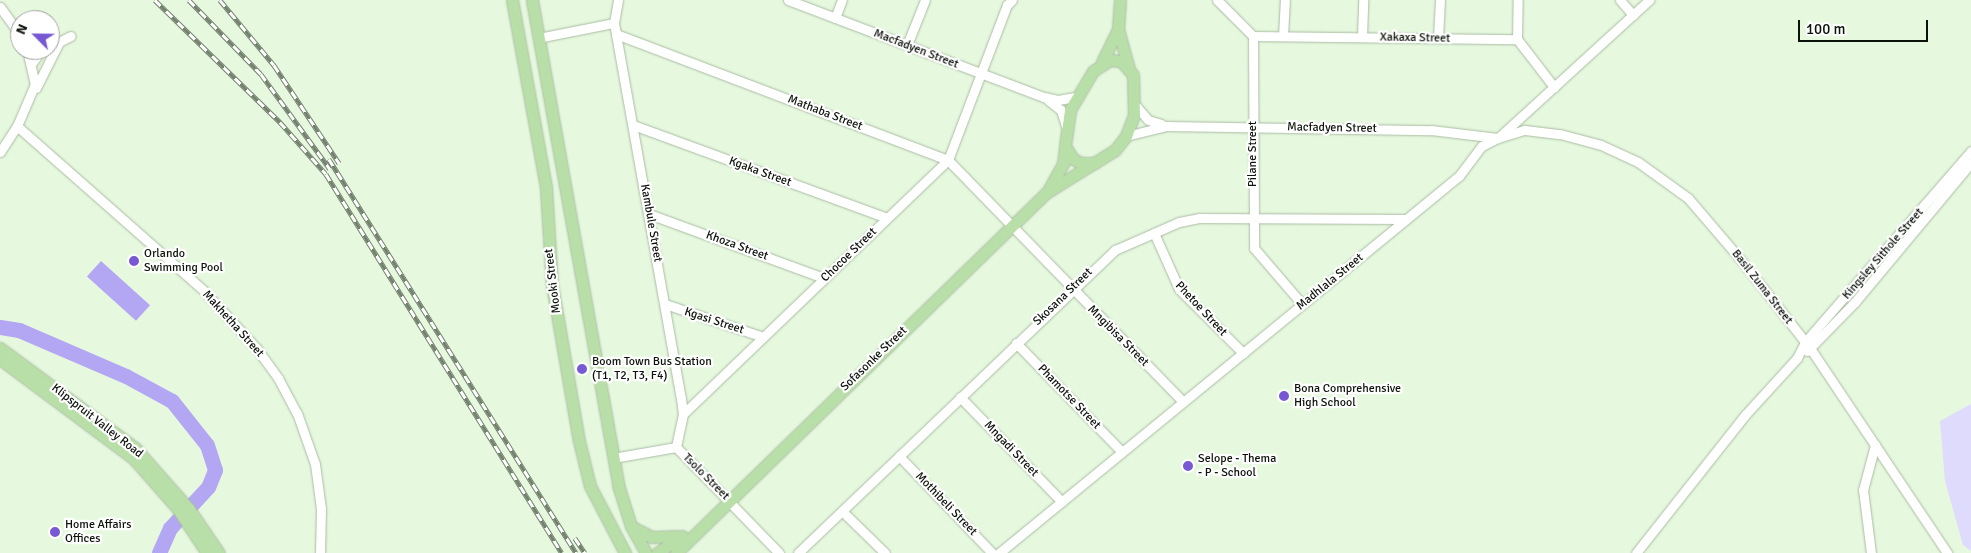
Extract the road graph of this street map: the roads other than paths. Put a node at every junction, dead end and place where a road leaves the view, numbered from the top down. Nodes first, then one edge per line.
1 (512, 0) edge
2 (532, 0) edge
3 (618, 0) edge
4 (788, 0) edge
5 (842, 0) edge
6 (925, 0) edge
7 (1012, 0) edge
8 (1120, 0) edge
9 (1217, 0) edge
10 (1285, 0) edge
11 (1363, 0) edge
12 (1440, 0) edge
13 (1518, 0) edge
14 (1620, 0) edge
15 (1650, 0) edge
16 (0, 7) edge
17 (1632, 15) junction
18 (10, 17) edge
19 (835, 18) junction
20 (614, 23) junction
21 (1118, 30) junction
22 (616, 34) junction
23 (71, 36) dead end
24 (1253, 36) junction
25 (1283, 36) junction
26 (1362, 37) junction
27 (538, 38) junction
28 (1438, 38) junction
29 (1516, 39) junction
30 (907, 45) junction
31 (32, 62) edge
32 (1102, 62) junction
33 (1129, 69) junction
34 (980, 73) junction
35 (1554, 87) junction
36 (1044, 97) junction
37 (1075, 97) junction
38 (31, 98) junction
39 (1136, 106) junction
40 (633, 125) junction
41 (18, 126) junction
42 (1066, 126) junction
43 (1166, 126) junction
44 (1253, 127) junction
45 (1126, 136) junction
46 (1498, 138) junction
47 (1065, 146) junction
48 (1971, 151) edge
49 (0, 152) edge
50 (948, 160) junction
51 (1094, 163) junction
52 (1971, 163) edge
53 (1046, 193) junction
54 (649, 214) junction
55 (1252, 217) junction
56 (887, 218) junction
57 (1406, 219) junction
58 (1012, 226) junction
59 (1154, 233) junction
60 (824, 278) junction
61 (1072, 288) junction
62 (665, 304) junction
63 (1302, 304) junction
64 (763, 337) junction
65 (1016, 343) junction
66 (1808, 345) junction
67 (0, 348) edge
68 (1242, 353) junction
69 (0, 359) edge
70 (960, 397) junction
71 (1183, 402) junction
72 (683, 414) junction
73 (1875, 445) junction
74 (676, 447) junction
75 (1122, 452) junction
76 (899, 456) junction
77 (613, 458) junction
78 (161, 482) junction
79 (728, 500) junction
80 (1062, 502) junction
81 (842, 510) junction
82 (631, 526) junction
83 (197, 528) junction
84 (684, 544) edge
85 (1639, 552) edge
86 (207, 553) edge
87 (219, 553) edge
88 (320, 553) edge
89 (625, 553) edge
90 (646, 553) edge
91 (657, 553) edge
92 (676, 553) edge
93 (779, 553) edge
94 (798, 553) edge
95 (885, 553) edge
96 (992, 553) edge
97 (999, 553) edge
98 (1872, 553) edge
99 (1948, 553) edge

1 - 89 main road, Mooki Street
2 - 27 main road
3 - 20 street, Kambule Street
4 - 19 street, Macfadyen Street
5 - 19 street
6 - 30 street
7 - 34 street, Chocoe Street
8 - 21 main road, Sofasonke Street
9 - 24 street
10 - 25 street
11 - 26 street
12 - 28 street
13 - 29 street
14 - 17 street
15 - 17 street, Madhlala Street
16 - 18 street
17 - 35 street, Madhlala Street
19 - 30 street, Macfadyen Street
20 - 22 street, Kambule Street
20 - 27 street
21 - 32 main road, Sofasonke Street
21 - 33 main road, Sofasonke Street
22 - 40 street, Kambule Street
22 - 50 street, Mathaba Street
23 - 38 street
24 - 25 street, Xakaxa Street
24 - 44 street, Pilane Street
25 - 26 street, Xakaxa Street
26 - 28 street, Xakaxa Street
27 - 77 main road
28 - 29 street, Xakaxa Street
29 - 35 street
30 - 34 street, Macfadyen Street
31 - 38 street
32 - 33 main road
32 - 37 main road, Sofasonke Street
33 - 39 main road, Sofasonke Street
34 - 36 street, Macfadyen Street
34 - 50 street, Chocoe Street
35 - 46 street, Madhlala Street
36 - 37 street, Macfadyen Street
36 - 42 street, Macfadyen Street
37 - 42 main road, Sofasonke Street
38 - 41 street
39 - 43 street, Macfadyen Street
39 - 45 main road, Sofasonke Street
40 - 54 street, Kambule Street
40 - 56 street, Kgaka Street
41 - 49 street
41 - 88 street, Makhetha Street
42 - 47 main road, Sofasonke Street
43 - 44 street, Macfadyen Street
43 - 45 street, Macfadyen Street
44 - 46 street, Macfadyen Street
44 - 55 street, Pilane Street
45 - 51 main road, Sofasonke Street
46 - 57 street, Madhlala Street
46 - 66 street, Basil Zuma Street
47 - 51 main road
47 - 53 main road, Sofasonke Street
48 - 66 street, Kingsley Sithole Street
50 - 56 street, Chocoe Street
50 - 58 street, Mathaba Street
51 - 53 main road, Sofasonke Street
52 - 66 street, Kingsley Sithole Street
53 - 58 main road, Sofasonke Street
54 - 60 street, Khoza Street
54 - 62 street, Kambule Street
55 - 57 street, Skosana Street
55 - 59 street, Skosana Street
55 - 63 street, Pilane Street
56 - 60 street, Chocoe Street
57 - 63 street, Madhlala Street
58 - 61 street, Mngibisa Street
58 - 79 main road, Sofasonke Street
59 - 61 street, Skosana Street
59 - 68 street, Phetoe Street
60 - 64 street, Chocoe Street
61 - 65 street, Skosana Street
61 - 71 street, Mngibisa Street
62 - 64 street, Kgasi Street
62 - 72 street, Kambule Street
63 - 68 street, Madhlala Street
64 - 72 street, Chocoe Street
65 - 70 street, Skosana Street
65 - 75 street, Phamotse Street
66 - 73 street, Basil Zuma Street
66 - 85 street, Kingsley Sithole Street
67 - 78 main road, Klipspruit Valley Road
68 - 71 street, Madhlala Street
69 - 78 main road, Klipspruit Valley Road
70 - 76 street, Skosana Street
70 - 80 street, Mngadi Street
71 - 75 street, Madhlala Street
72 - 74 street, Kambule Street
73 - 98 street
73 - 99 street, Basil Zuma Street
74 - 77 street, Tsolo Street
74 - 79 street, Tsolo Street
75 - 80 street, Madhlala Street
76 - 81 street, Skosana Street
76 - 96 street, Mothibeli Street
77 - 82 main road
78 - 83 main road, Klipspruit Valley Road
79 - 84 main road, Sofasonke Street
79 - 93 street, Tsolo Street
80 - 97 street, Madhlala Street
81 - 94 street, Skosana Street
81 - 95 street
82 - 84 main road
82 - 90 main road
83 - 86 main road, Klipspruit Valley Road
83 - 87 main road, Klipspruit Valley Road
84 - 91 main road, Sofasonke Street
84 - 92 main road, Sofasonke Street

